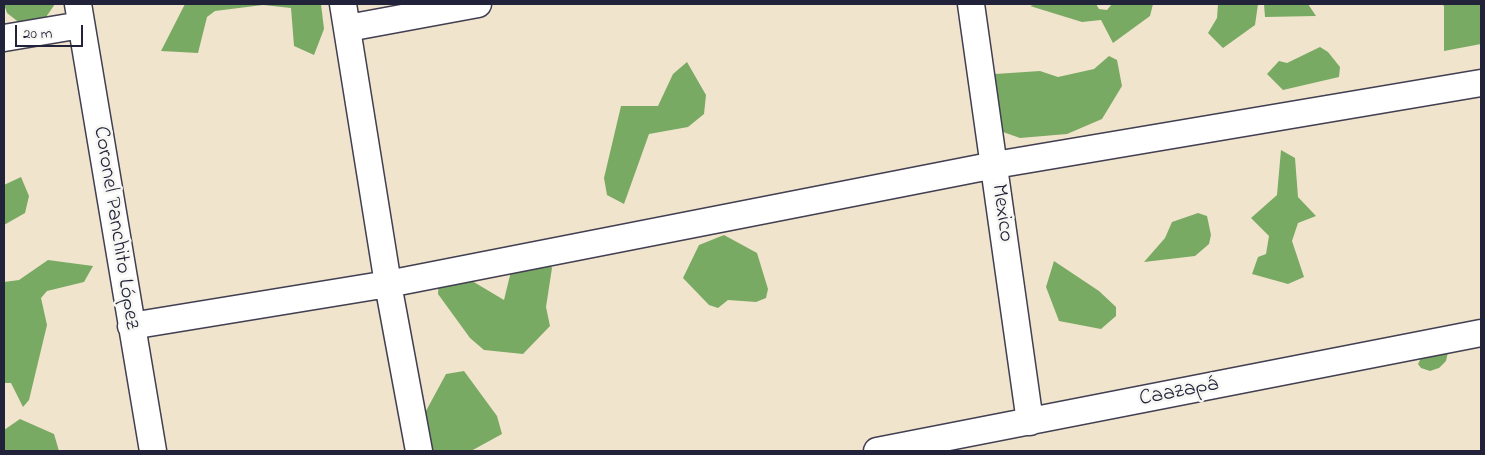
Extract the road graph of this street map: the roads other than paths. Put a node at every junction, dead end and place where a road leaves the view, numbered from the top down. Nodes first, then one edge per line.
1 (478, 4) edge
2 (971, 4) edge
3 (80, 14) edge
4 (346, 16) edge
5 (4, 38) edge
6 (1481, 83) edge
7 (995, 164) junction
8 (388, 284) junction
9 (131, 326) junction
10 (1481, 333) edge
11 (1030, 422) junction
12 (153, 451) edge
13 (419, 451) edge
14 (877, 451) edge

1 - 4 street
2 - 7 street, Mexico
3 - 5 street
3 - 9 street, Coronel Panchito López
4 - 8 street
6 - 7 street
7 - 8 street
7 - 11 street, Mexico
8 - 9 street
8 - 13 street
9 - 12 street, Coronel Panchito López
10 - 11 street, Caazapá
11 - 14 street, Caazapá

